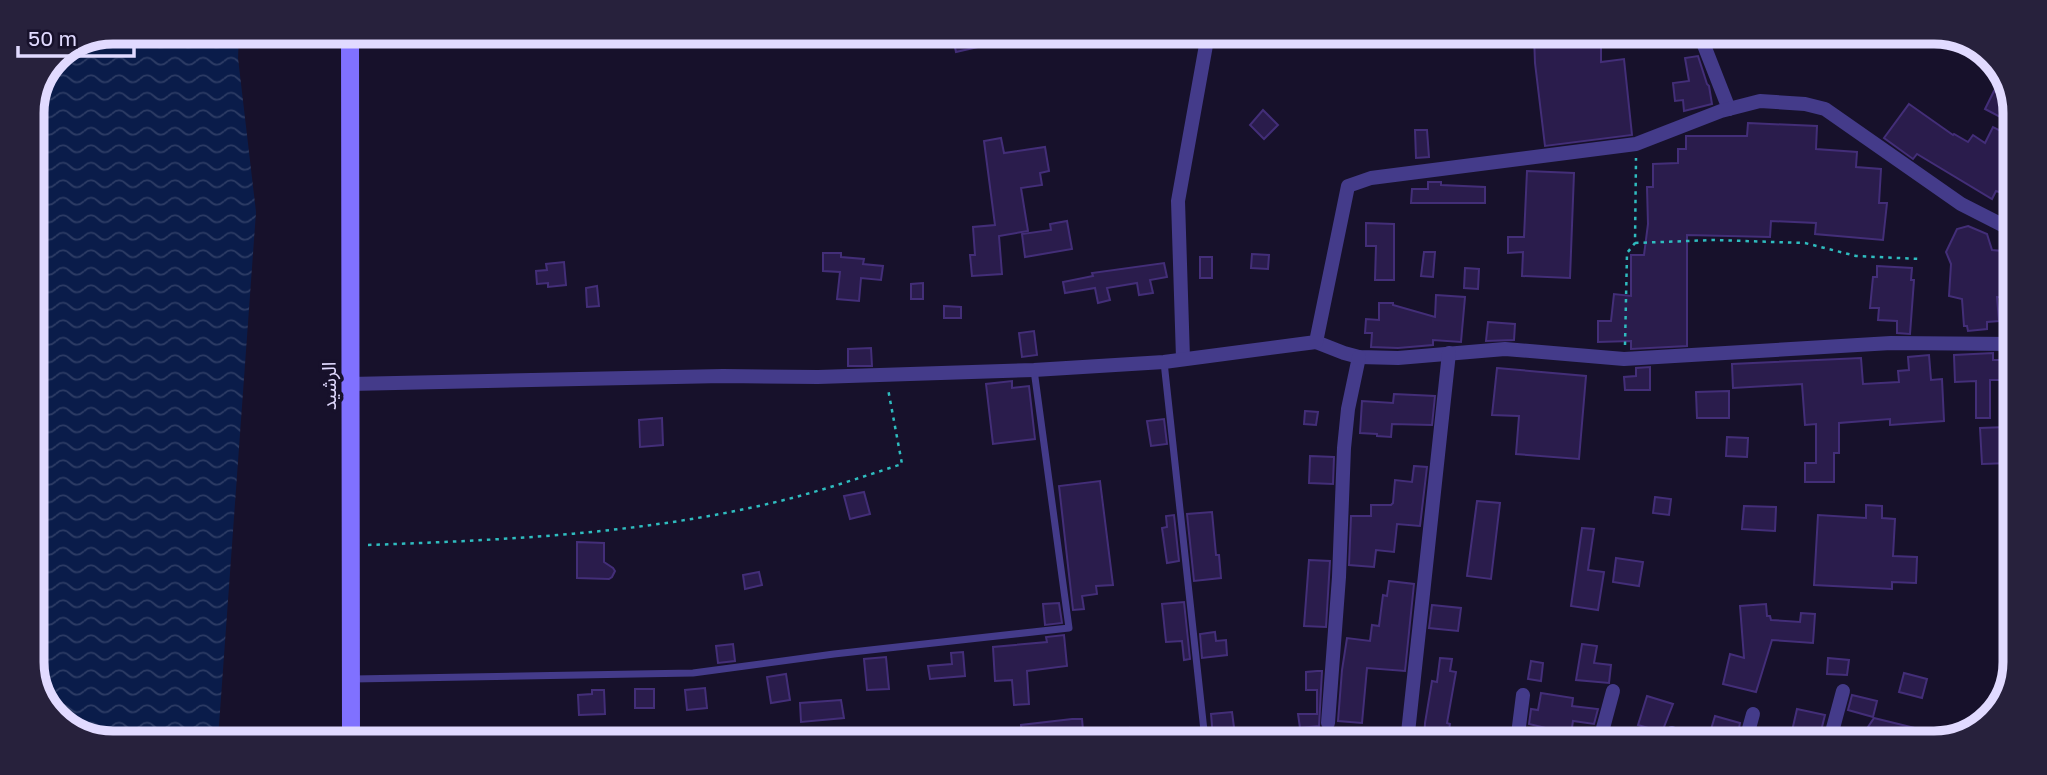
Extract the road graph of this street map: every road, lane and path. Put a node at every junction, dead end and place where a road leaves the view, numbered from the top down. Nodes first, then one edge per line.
1 (350, 44) edge
2 (1206, 44) edge
3 (1704, 44) edge
4 (1729, 109) junction
5 (1636, 144) junction
6 (2003, 225) edge
7 (1635, 243) junction
8 (1920, 259) dead end
9 (1316, 342) junction
10 (2003, 344) edge
11 (1449, 353) junction
12 (1359, 357) junction
13 (1183, 358) junction
14 (1624, 359) junction
15 (1164, 362) junction
16 (1034, 370) junction
17 (891, 375) junction
18 (350, 384) junction
19 (351, 545) junction
20 (351, 679) junction
21 (1613, 691) dead end
22 (1843, 691) dead end
23 (1522, 695) dead end
24 (1753, 714) dead end
25 (1328, 723) dead end
26 (351, 731) edge
27 (1204, 731) edge
28 (1408, 731) edge
29 (1518, 731) edge
30 (1602, 731) edge
31 (1748, 731) edge
32 (1832, 731) edge

1 - 18 main road, الرشيد
2 - 13 street
3 - 4 street
4 - 5 street
4 - 6 street
5 - 7 path
5 - 9 street
7 - 8 path
7 - 14 path
9 - 12 street
9 - 13 street
10 - 14 street
11 - 12 street
11 - 14 street
11 - 28 street
12 - 25 street
13 - 15 street
15 - 16 street
15 - 27 lane
16 - 17 street
16 - 20 lane
17 - 18 street
17 - 19 path
18 - 19 main road, الرشيد
19 - 20 main road, الرشيد
20 - 26 main road, الرشيد
21 - 30 street
22 - 32 street
23 - 29 street
24 - 31 street

